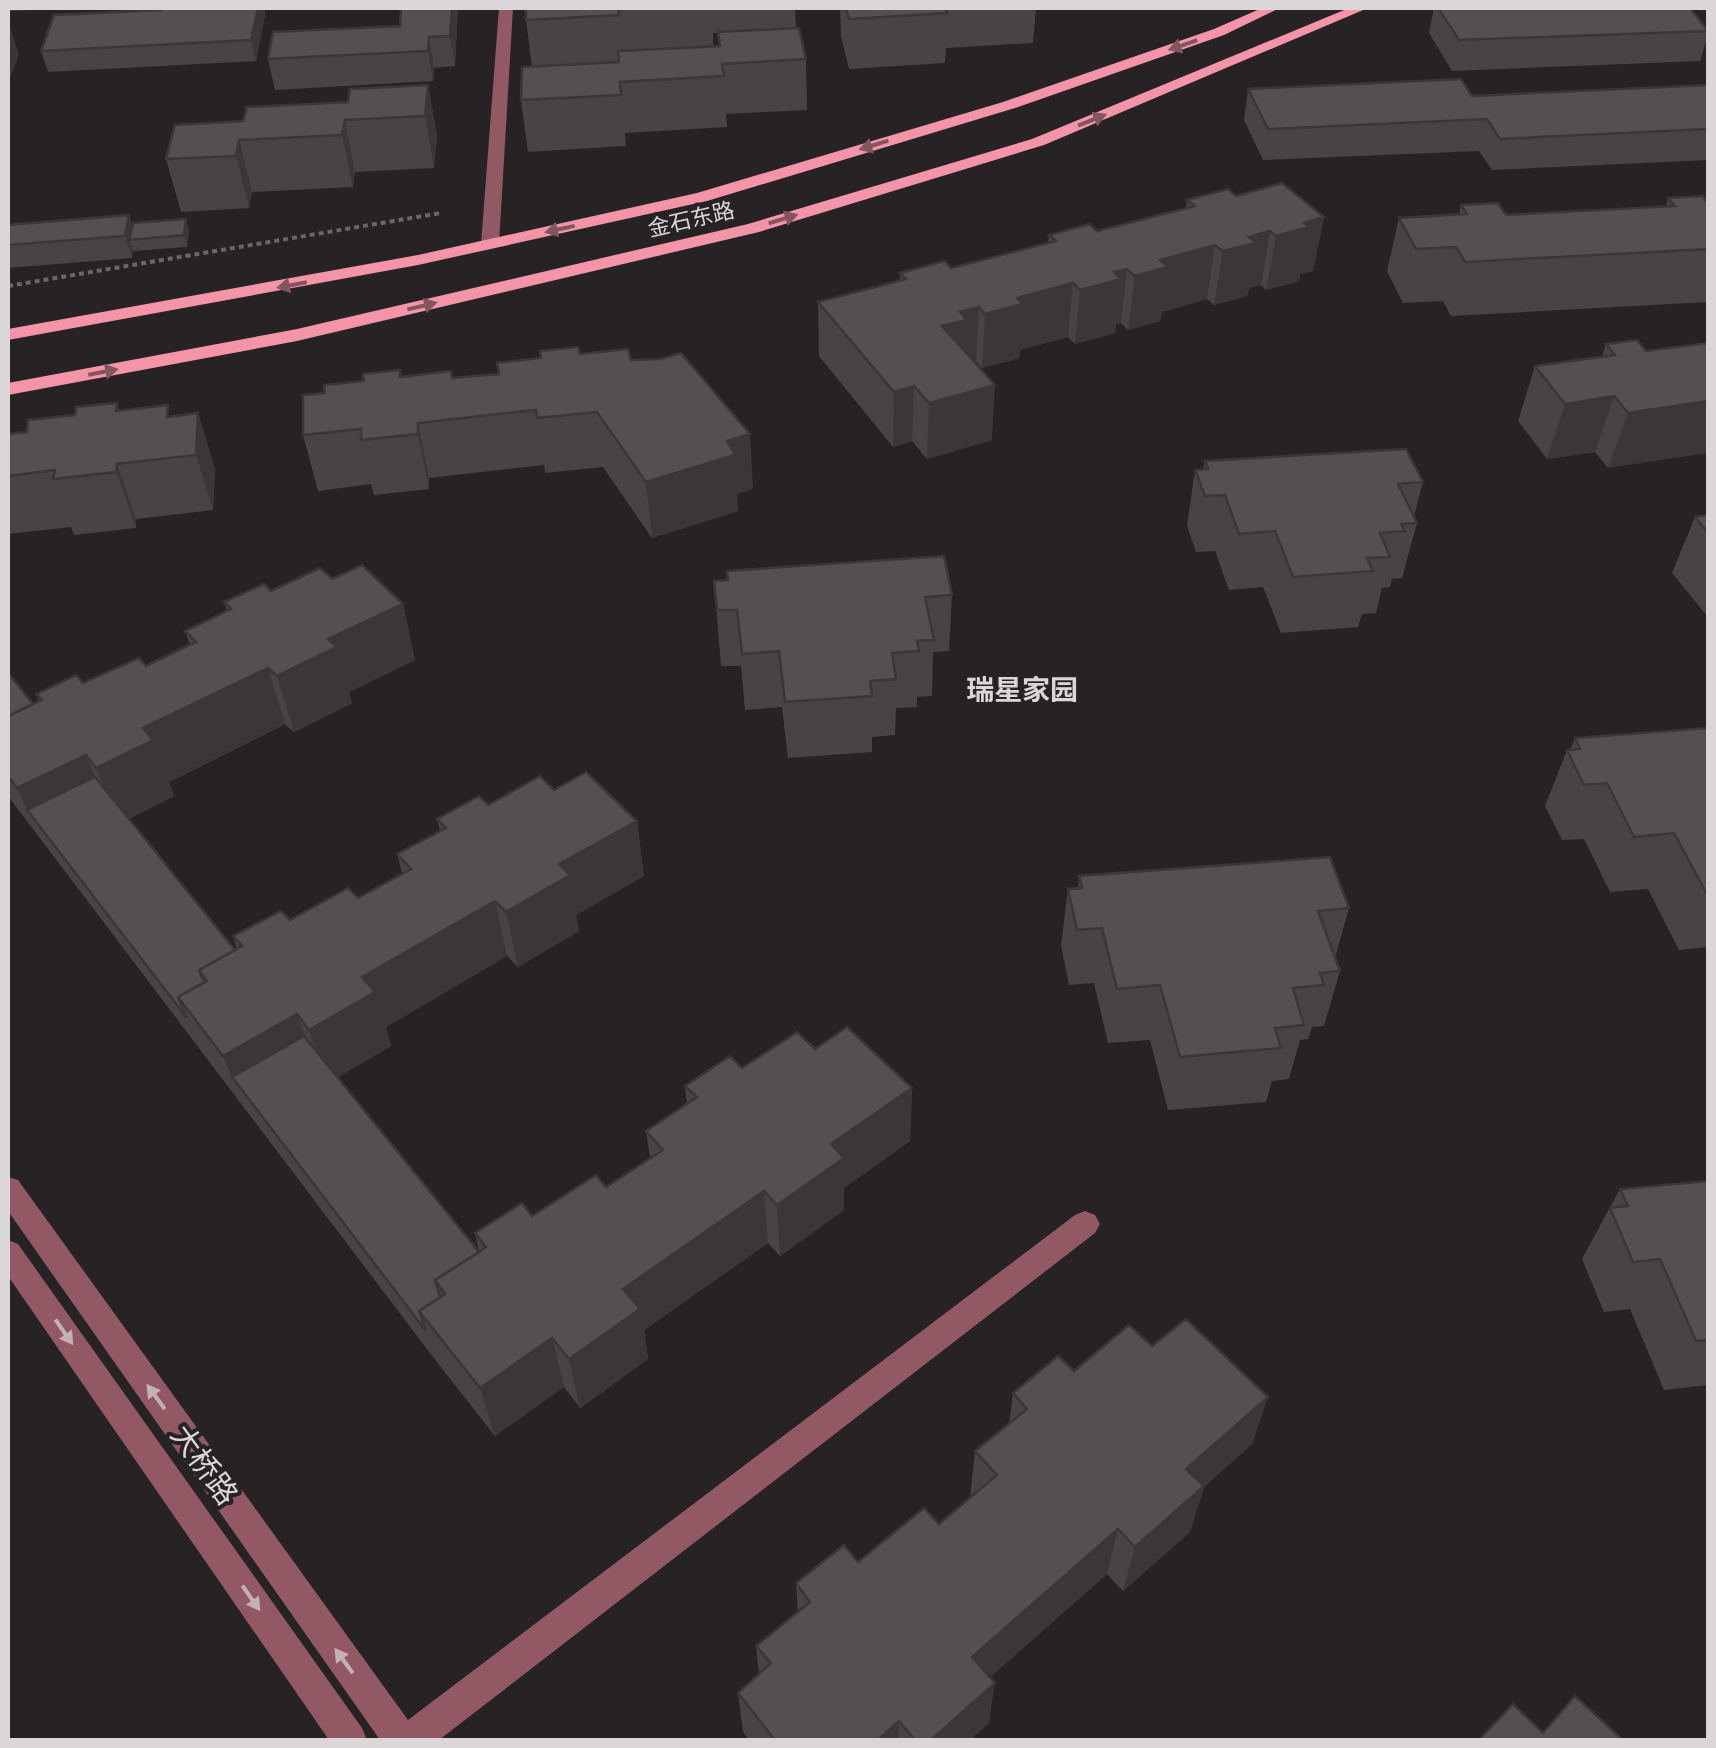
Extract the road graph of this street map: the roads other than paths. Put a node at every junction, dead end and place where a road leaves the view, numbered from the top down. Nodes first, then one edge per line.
1 (506, 8) edge
2 (1273, 8) edge
3 (1360, 8) edge
4 (490, 244) junction
5 (8, 335) edge
6 (8, 390) edge
7 (8, 1189) edge
8 (1085, 1224) dead end
9 (8, 1253) edge
10 (350, 1740) edge
11 (401, 1740) edge
12 (411, 1740) edge

1 - 4 street
2 -> 4 main road, 金石东路
6 -> 3 main road, 金石东路
4 -> 5 main road, 金石东路
11 -> 7 street, 大桥路
8 - 12 street
9 -> 10 street, 大桥路

